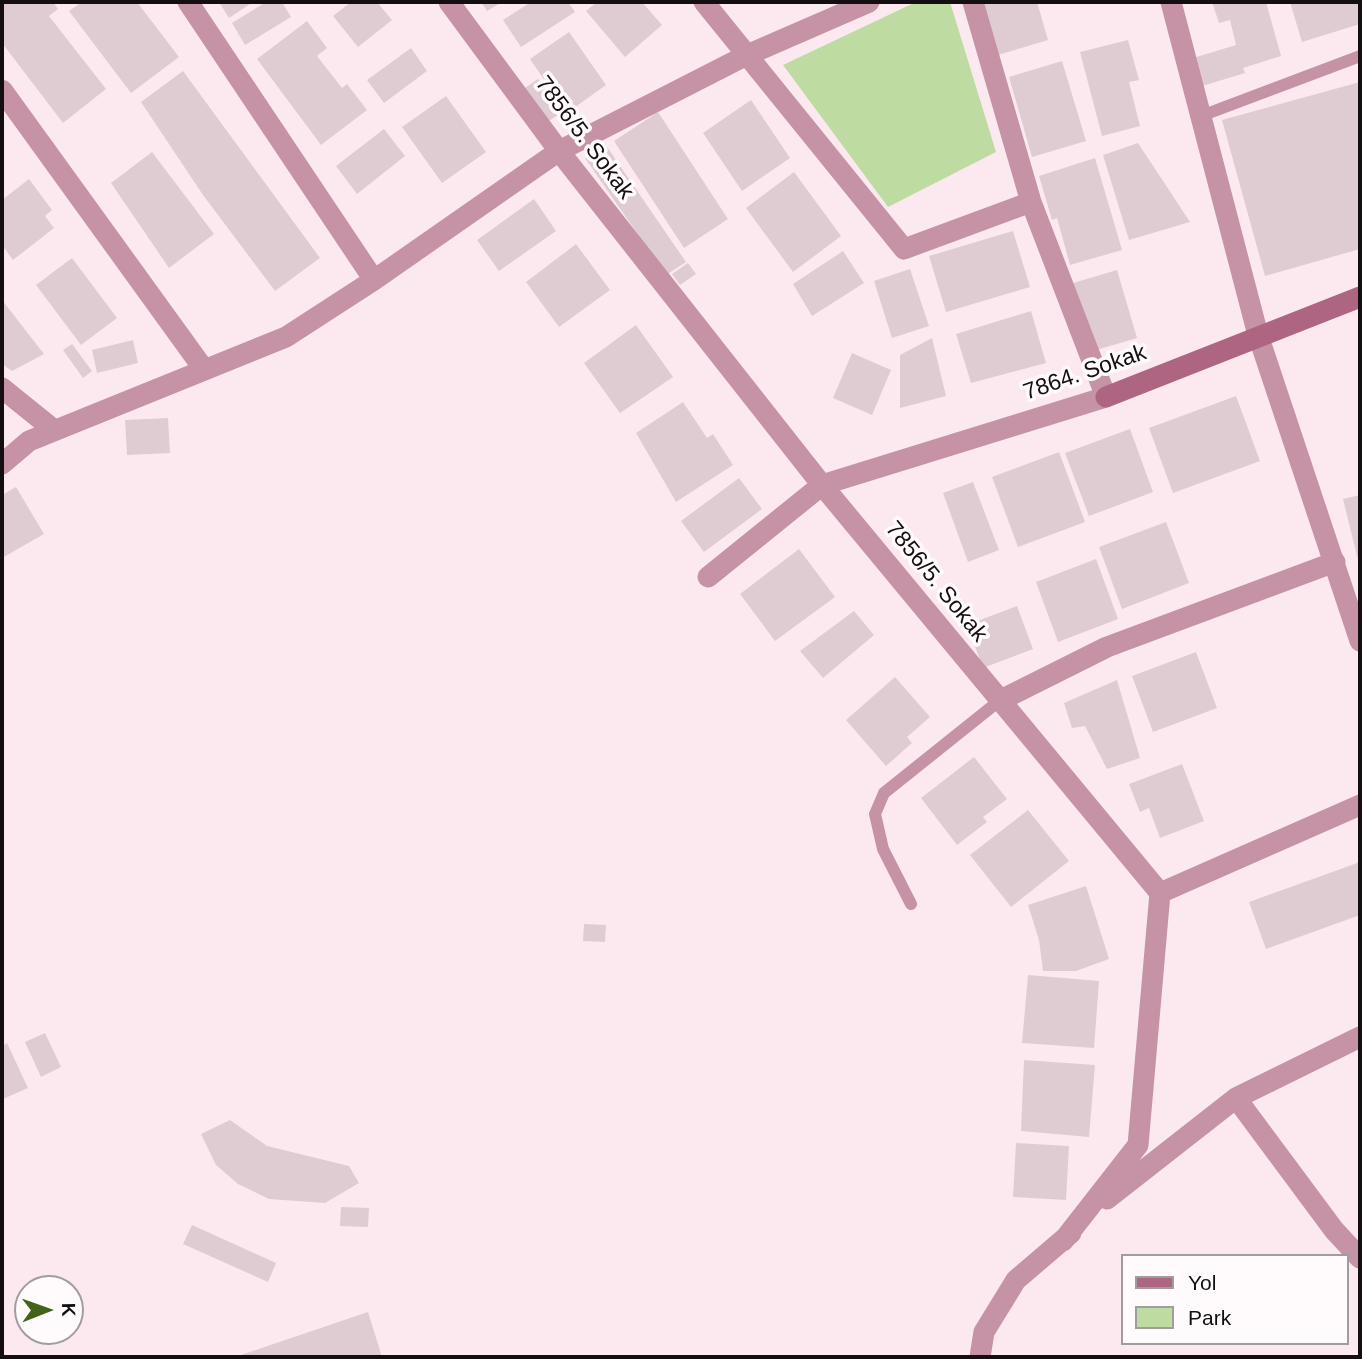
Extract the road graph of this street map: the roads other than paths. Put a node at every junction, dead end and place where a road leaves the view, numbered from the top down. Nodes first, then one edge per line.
1 (188, 2) edge
2 (449, 2) edge
3 (704, 2) edge
4 (869, 2) edge
5 (973, 2) edge
6 (1171, 2) edge
7 (745, 56) junction
8 (1360, 56) edge
9 (2, 90) edge
10 (1201, 116) junction
11 (559, 151) junction
12 (1031, 202) junction
13 (374, 281) junction
14 (1360, 297) edge
15 (1258, 335) junction
16 (203, 368) junction
17 (2, 388) edge
18 (1106, 397) junction
19 (54, 430) junction
20 (2, 464) edge
21 (822, 485) junction
22 (1335, 562) junction
23 (708, 578) dead end
24 (1360, 641) edge
25 (999, 701) junction
26 (1360, 806) edge
27 (1160, 893) junction
28 (911, 904) dead end
29 (1360, 1037) edge
30 (1236, 1098) junction
31 (1063, 1241) junction
32 (1360, 1258) edge
33 (980, 1357) edge

1 - 13 street
2 - 11 street, 7856/5. Sokak
3 - 7 street
4 - 7 street
5 - 12 street
6 - 10 street
7 - 11 street
7 - 12 street
8 - 10 lane
9 - 16 street
10 - 15 street
11 - 13 street
11 - 21 street, 7856/5. Sokak
12 - 18 street
13 - 16 street
14 - 15 street, 7864. Sokak
15 - 18 street, 7864. Sokak
15 - 22 street
16 - 19 street
17 - 19 street
18 - 21 street, 7864. Sokak
19 - 20 street
21 - 23 street
21 - 25 street, 7856/5. Sokak
22 - 24 street
22 - 25 street
25 - 27 street, 7856/5. Sokak
25 - 28 lane
26 - 27 street
27 - 31 street
29 - 30 street
30 - 31 street
30 - 32 street
31 - 33 street

